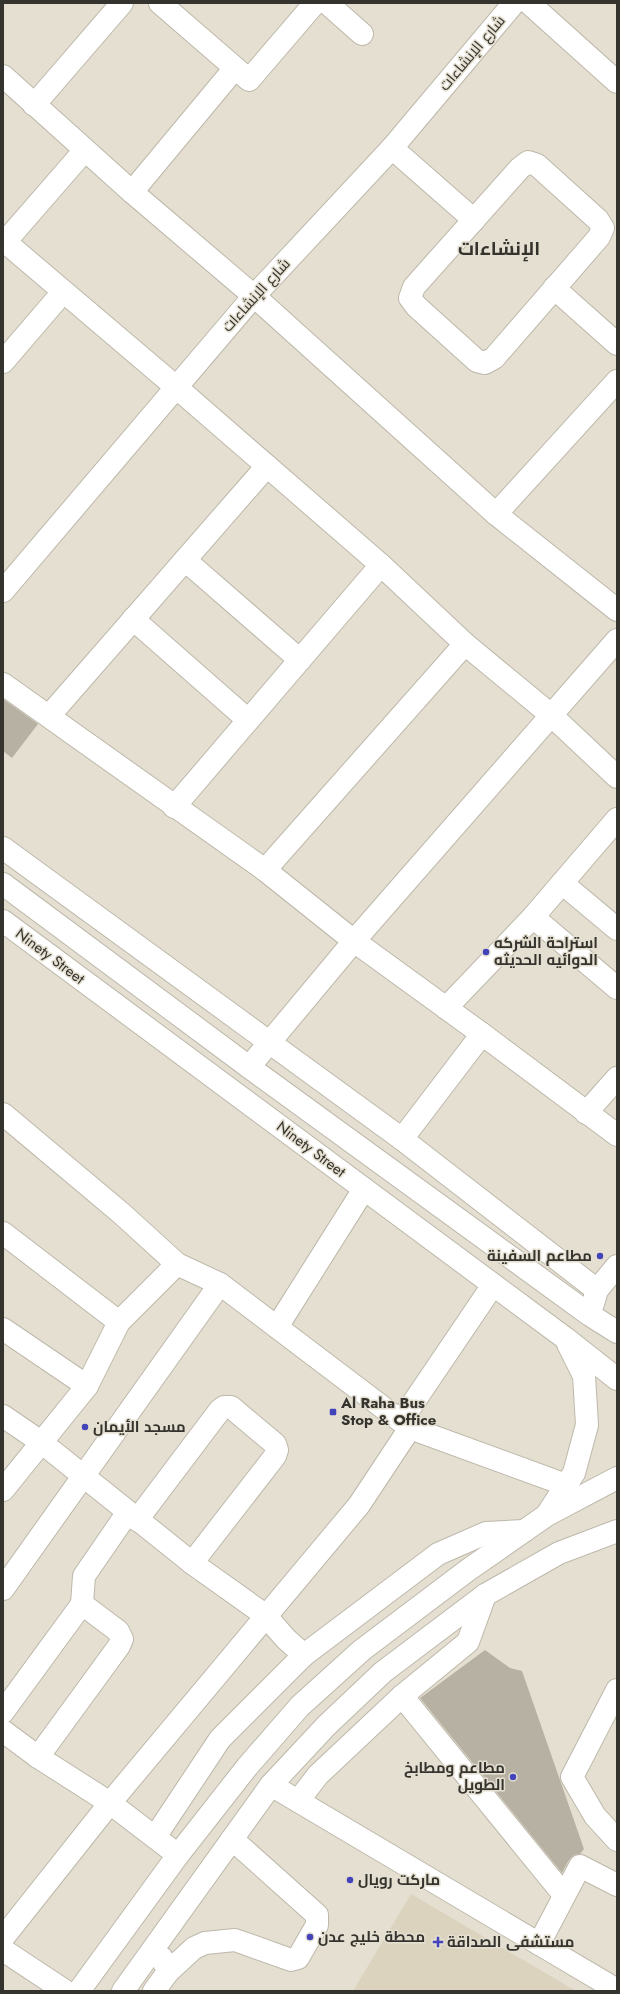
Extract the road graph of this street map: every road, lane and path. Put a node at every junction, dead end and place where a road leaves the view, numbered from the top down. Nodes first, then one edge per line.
1 (122, 3) edge
2 (160, 3) edge
3 (514, 3) edge
4 (529, 3) edge
5 (329, 5) edge
6 (362, 34) dead end
7 (235, 68) junction
8 (614, 74) edge
9 (3, 76) edge
10 (34, 105) junction
11 (392, 148) junction
12 (85, 150) junction
13 (132, 192) junction
14 (474, 220) junction
15 (4, 241) edge
16 (554, 288) junction
17 (63, 292) junction
18 (254, 296) junction
19 (617, 344) edge
20 (3, 362) edge
21 (617, 381) edge
22 (176, 387) junction
23 (267, 466) junction
24 (496, 514) junction
25 (185, 560) junction
26 (381, 565) junction
27 (3, 591) edge
28 (617, 610) edge
29 (133, 619) junction
30 (617, 640) edge
31 (465, 644) junction
32 (300, 660) junction
33 (3, 684) edge
34 (551, 715) junction
35 (48, 716) junction
36 (248, 720) junction
37 (617, 777) edge
38 (174, 807) junction
39 (617, 819) edge
40 (3, 848) edge
41 (265, 870) junction
42 (562, 883) junction
43 (3, 884) edge
44 (533, 917) junction
45 (3, 922) edge
46 (617, 929) edge
47 (354, 941) junction
48 (617, 988) edge
49 (446, 1008) junction
50 (482, 1034) junction
51 (269, 1041) junction
52 (249, 1067) junction
53 (617, 1078) edge
54 (586, 1113) junction
55 (3, 1114) edge
56 (617, 1135) edge
57 (402, 1139) junction
58 (364, 1189) junction
59 (3, 1233) edge
60 (177, 1264) junction
61 (617, 1266) edge
62 (220, 1284) junction
63 (493, 1285) junction
64 (597, 1290) junction
65 (590, 1315) junction
66 (119, 1322) junction
67 (276, 1326) junction
68 (3, 1329) edge
69 (617, 1332) edge
70 (565, 1338) junction
71 (617, 1379) edge
72 (87, 1386) junction
73 (3, 1416) edge
74 (405, 1424) junction
75 (41, 1442) junction
76 (83, 1477) junction
77 (617, 1478) edge
78 (566, 1485) junction
79 (3, 1490) edge
80 (547, 1515) junction
81 (132, 1516) junction
82 (524, 1531) junction
83 (617, 1531) edge
84 (192, 1563) junction
85 (3, 1589) edge
86 (485, 1595) junction
87 (82, 1604) junction
88 (265, 1615) junction
89 (304, 1655) junction
90 (617, 1690) edge
91 (402, 1696) junction
92 (3, 1712) edge
93 (3, 1731) edge
94 (38, 1757) junction
95 (271, 1785) junction
96 (298, 1801) junction
97 (110, 1803) junction
98 (154, 1836) junction
99 (232, 1839) junction
100 (617, 1840) edge
101 (178, 1855) junction
102 (617, 1885) edge
103 (564, 1895) junction
104 (3, 1938) edge
105 (539, 1944) junction
106 (156, 1946) junction
107 (3, 1950) edge
108 (168, 1972) junction
109 (617, 1990) edge
110 (65, 1991) edge
111 (79, 1991) edge
112 (123, 1991) edge
113 (154, 1991) edge

1 - 10 main road
2 - 7 main road
3 - 11 main road, شارع الإنشاءات
4 - 8 main road
5 - 6 main road
5 - 7 main road
7 - 13 main road
9 - 10 main road
10 - 12 main road
11 - 14 main road
11 - 18 main road, شارع الإنشاءات
12 - 13 main road
12 - 15 main road
13 - 18 main road
14 - 16 main road
14 - 16 main road
15 - 17 main road
16 - 19 main road
17 - 20 main road
17 - 22 main road
18 - 22 main road, شارع الإنشاءات
18 - 24 main road
21 - 24 main road
22 - 23 main road
22 - 27 main road, شارع الإنشاءات
23 - 25 main road
23 - 26 main road
24 - 28 main road
25 - 29 main road
25 - 32 main road
26 - 31 main road
26 - 32 main road
29 - 35 main road
29 - 36 main road
30 - 34 main road
31 - 34 main road
31 - 41 main road
32 - 36 main road
33 - 35 main road
34 - 37 main road
34 - 47 main road
35 - 38 main road
36 - 38 main road
38 - 41 main road
39 - 42 main road
40 - 51 main road
41 - 47 main road
42 - 44 main road
42 - 46 main road
43 - 52 main road, Ninety Street
44 - 48 main road
44 - 49 main road
45 - 58 main road, Ninety Street
47 - 49 main road
47 - 51 main road
49 - 50 main road
50 - 54 main road
50 - 57 main road
51 - 52 main road
51 - 57 main road
52 - 65 main road, Ninety Street
53 - 54 main road
54 - 56 main road
55 - 60 main road
57 - 64 main road
58 - 63 main road, Ninety Street
58 - 67 main road
59 - 66 main road
60 - 62 main road
60 - 66 main road
61 - 64 main road
62 - 67 main road
62 - 76 main road
63 - 70 main road, Ninety Street
63 - 74 main road
64 - 65 main road
65 - 69 main road, Ninety Street
66 - 72 main road
67 - 74 main road
68 - 72 main road
70 - 71 main road, Ninety Street
70 - 78 main road
72 - 75 main road
73 - 75 main road
74 - 78 main road
74 - 88 main road
75 - 76 main road
75 - 79 main road
76 - 81 main road
76 - 85 main road
77 - 80 main road
78 - 80 main road
80 - 82 main road
81 - 84 main road
81 - 84 main road
81 - 87 main road
82 - 89 main road
82 - 101 main road
83 - 86 main road
84 - 88 main road
86 - 91 main road
86 - 95 main road
87 - 92 main road
87 - 94 main road
88 - 89 main road
88 - 97 main road
89 - 98 main road
90 - 100 main road
91 - 96 main road
91 - 103 main road
93 - 94 main road
94 - 97 main road
95 - 96 main road
95 - 99 main road
96 - 105 main road
97 - 98 main road
97 - 104 main road
98 - 101 main road
99 - 106 main road
99 - 108 main road
101 - 111 main road
102 - 103 main road
103 - 105 main road
105 - 109 main road
106 - 108 main road
106 - 112 main road
107 - 110 main road
108 - 113 main road

